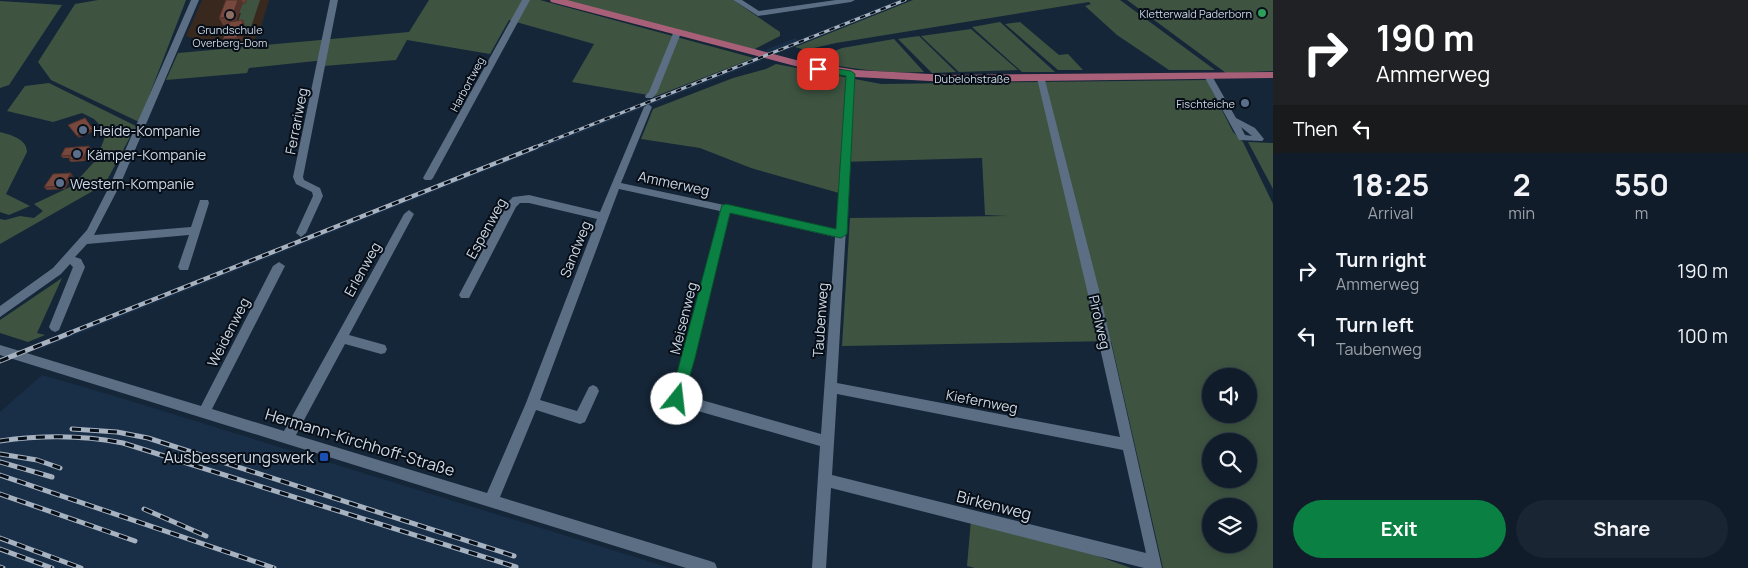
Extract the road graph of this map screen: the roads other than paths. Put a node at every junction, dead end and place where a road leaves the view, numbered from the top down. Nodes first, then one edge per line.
1 (195, 0) edge
2 (334, 0) edge
3 (526, 0) edge
4 (555, 0) edge
5 (737, 0) edge
6 (851, 0) edge
7 (677, 32) junction
8 (851, 74) junction
9 (1273, 75) edge
10 (1208, 76) junction
11 (1041, 78) junction
12 (649, 96) dead end
13 (648, 107) dead end
14 (1232, 120) dead end
15 (428, 178) dead end
16 (617, 185) junction
17 (204, 203) dead end
18 (726, 208) junction
19 (409, 214) dead end
20 (604, 217) junction
21 (195, 231) junction
22 (301, 233) dead end
23 (841, 234) junction
24 (86, 240) junction
25 (69, 259) junction
26 (280, 266) dead end
27 (184, 267) dead end
28 (465, 295) dead end
29 (0, 312) edge
30 (55, 327) dead end
31 (341, 338) junction
32 (381, 349) dead end
33 (0, 350) edge
34 (831, 387) junction
35 (592, 391) dead end
36 (532, 403) junction
37 (204, 413) junction
38 (287, 438) junction
39 (827, 442) junction
40 (1128, 444) junction
41 (825, 480) junction
42 (491, 501) junction
43 (1154, 566) edge
44 (710, 568) edge
45 (819, 568) edge

1 - 24 street
2 - 22 street, Ferrariweg
3 - 15 street, Harbortweg
4 - 7 main road, Dubelohstraße
5 - 6 street
7 - 8 main road, Dubelohstraße
7 - 12 street
8 - 11 main road, Dubelohstraße
8 - 23 street, Taubenweg
9 - 10 main road, Dubelohstraße
10 - 11 main road, Dubelohstraße
10 - 14 street
11 - 40 street, Pirolweg
13 - 16 street, Sandweg
16 - 18 street, Ammerweg
16 - 20 street, Sandweg
17 - 21 street
18 - 23 street, Ammerweg
18 - 39 street, Meisenweg
19 - 31 street, Erlenweg
20 - 28 street, Espenweg
20 - 36 street, Sandweg
21 - 24 street
21 - 27 street
23 - 34 street, Taubenweg
24 - 25 street
25 - 29 street
25 - 30 street
26 - 37 street, Weidenweg
31 - 32 street
31 - 38 street, Erlenweg
33 - 37 street, Hermann-Kirchhoff-Straße
34 - 39 street, Taubenweg
34 - 40 street, Kiefernweg
35 - 36 street
36 - 42 street, Sandweg
37 - 38 street, Hermann-Kirchhoff-Straße
38 - 42 street, Hermann-Kirchhoff-Straße
39 - 41 street, Taubenweg
40 - 43 street, Pirolweg
41 - 43 street, Birkenweg
41 - 45 street, Taubenweg
42 - 44 street, Hermann-Kirchhoff-Straße

